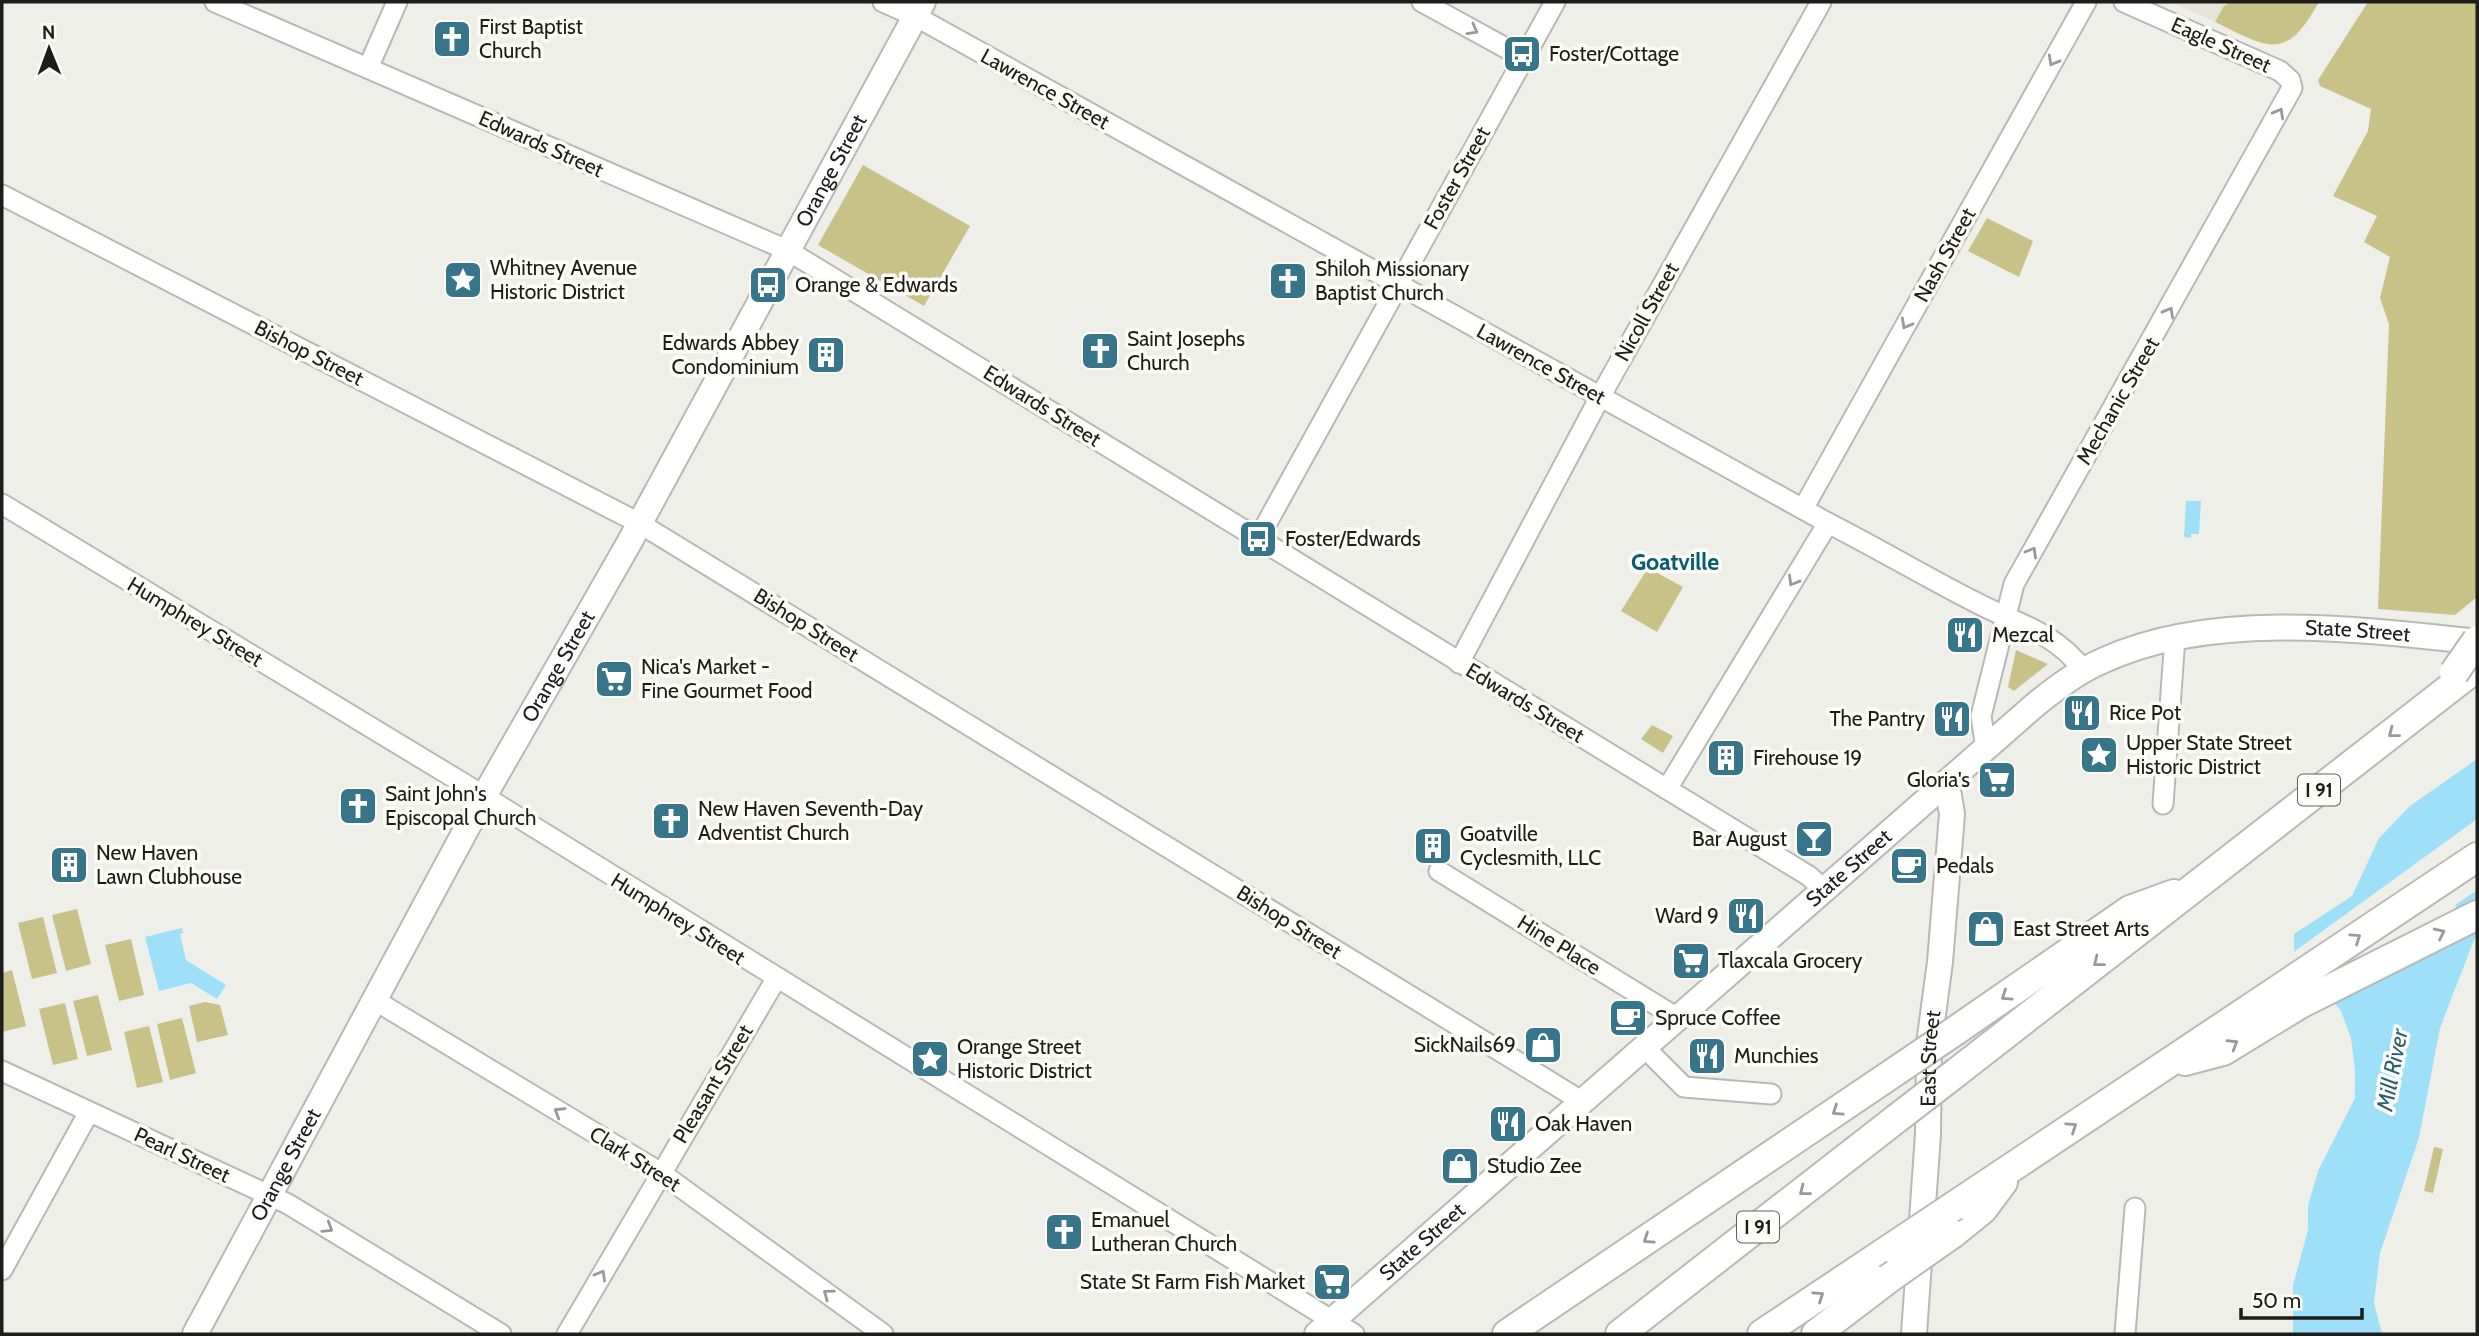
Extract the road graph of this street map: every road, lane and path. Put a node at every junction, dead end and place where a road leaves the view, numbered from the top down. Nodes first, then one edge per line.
1 (215, 2) edge
2 (397, 2) edge
3 (883, 2) edge
4 (1422, 2) edge
5 (1555, 2) edge
6 (1821, 2) edge
7 (2087, 2) edge
8 (2124, 2) edge
9 (919, 9) edge
10 (1524, 58) junction
11 (368, 68) junction
12 (2280, 71) joint
13 (2, 195) edge
14 (787, 250) junction
15 (1398, 285) junction
16 (1600, 397) junction
17 (2, 504) edge
18 (1803, 509) junction
19 (639, 523) junction
20 (1828, 523) junction
21 (1258, 539) junction
22 (2004, 614) junction
23 (2175, 637) junction
24 (2477, 641) edge
25 (1459, 663) junction
26 (2083, 670) junction
27 (2462, 676) edge
28 (1986, 749) junction
29 (1947, 784) junction
30 (1667, 789) junction
31 (483, 798) junction
32 (2163, 804) dead end
33 (2477, 857) edge
34 (1439, 871) dead end
35 (2190, 890) junction
36 (1825, 891) junction
37 (2477, 915) edge
38 (776, 979) junction
39 (2306, 986) junction
40 (376, 1001) junction
41 (1679, 1019) junction
42 (1645, 1048) junction
43 (2, 1071) edge
44 (1771, 1094) dead end
45 (1583, 1102) junction
46 (89, 1112) junction
47 (2015, 1165) junction
48 (661, 1173) junction
49 (269, 1195) junction
50 (2135, 1208) dead end
51 (2, 1270) edge
52 (1324, 1328) edge
53 (195, 1334) edge
54 (501, 1334) edge
55 (567, 1334) edge
56 (883, 1334) edge
57 (1354, 1334) edge
58 (1507, 1334) edge
59 (1620, 1334) edge
60 (1762, 1334) edge
61 (1816, 1334) edge
62 (1914, 1334) edge
63 (2125, 1334) edge

1 - 11 street, Edwards Street
2 - 11 street
3 - 9 street, Lawrence Street
4 -> 10 street
5 - 10 street, Foster Street
6 - 16 street, Nicoll Street
7 -> 18 street, Nash Street
8 - 12 street, Eagle Street
9 - 14 main road, Orange Street
9 - 15 street, Lawrence Street
10 - 15 street, Foster Street
11 - 14 street, Edwards Street
22 -> 12 street, Mechanic Street
13 - 19 street, Bishop Street
14 - 19 main road, Orange Street
14 - 21 street, Edwards Street
15 - 16 street, Lawrence Street
15 - 21 street, Foster Street
16 - 18 street, Lawrence Street
16 - 25 street, Nicoll Street
17 - 31 street, Humphrey Street
18 - 20 street, Lawrence Street
19 - 31 main road, Orange Street
19 - 45 street, Bishop Street
20 - 22 street, Lawrence Street
20 -> 30 street
21 - 25 street, Edwards Street
22 - 26 street, Lawrence Street
22 - 28 street, Mechanic Street
23 - 24 main road, State Street
23 - 26 main road, State Street
23 - 32 street
24 - 27 highway, bridge
25 - 30 street, Edwards Street
26 - 28 main road, State Street
27 -> 35 highway, I 91
28 - 29 main road, State Street
29 - 36 main road, State Street
29 - 62 main road, East Street
30 - 36 street, Edwards Street
31 - 38 street, Humphrey Street
31 - 40 main road, Orange Street
39 -> 33 highway
34 - 41 street, Hine Place
35 -> 58 highway, bridge
35 -> 59 highway, I 91, bridge
36 - 41 main road, State Street
39 -> 37 highway
38 - 48 street, Pleasant Street
38 - 52 street, Humphrey Street
47 -> 39 highway
48 -> 40 street, Clark Street
40 - 49 main road, Orange Street
41 - 42 main road, State Street
42 - 44 street
42 - 45 main road, State Street
43 - 46 street, Pearl Street
45 - 52 main road, State Street
46 - 49 street, Pearl Street
46 - 51 street
60 -> 47 highway, bridge
47 - 61 highway, bridge
55 -> 48 street, Pleasant Street
56 -> 48 street, Clark Street
49 - 53 main road, Orange Street
49 -> 54 street, Pearl Street
50 - 63 street
52 - 57 street, Humphrey Street

